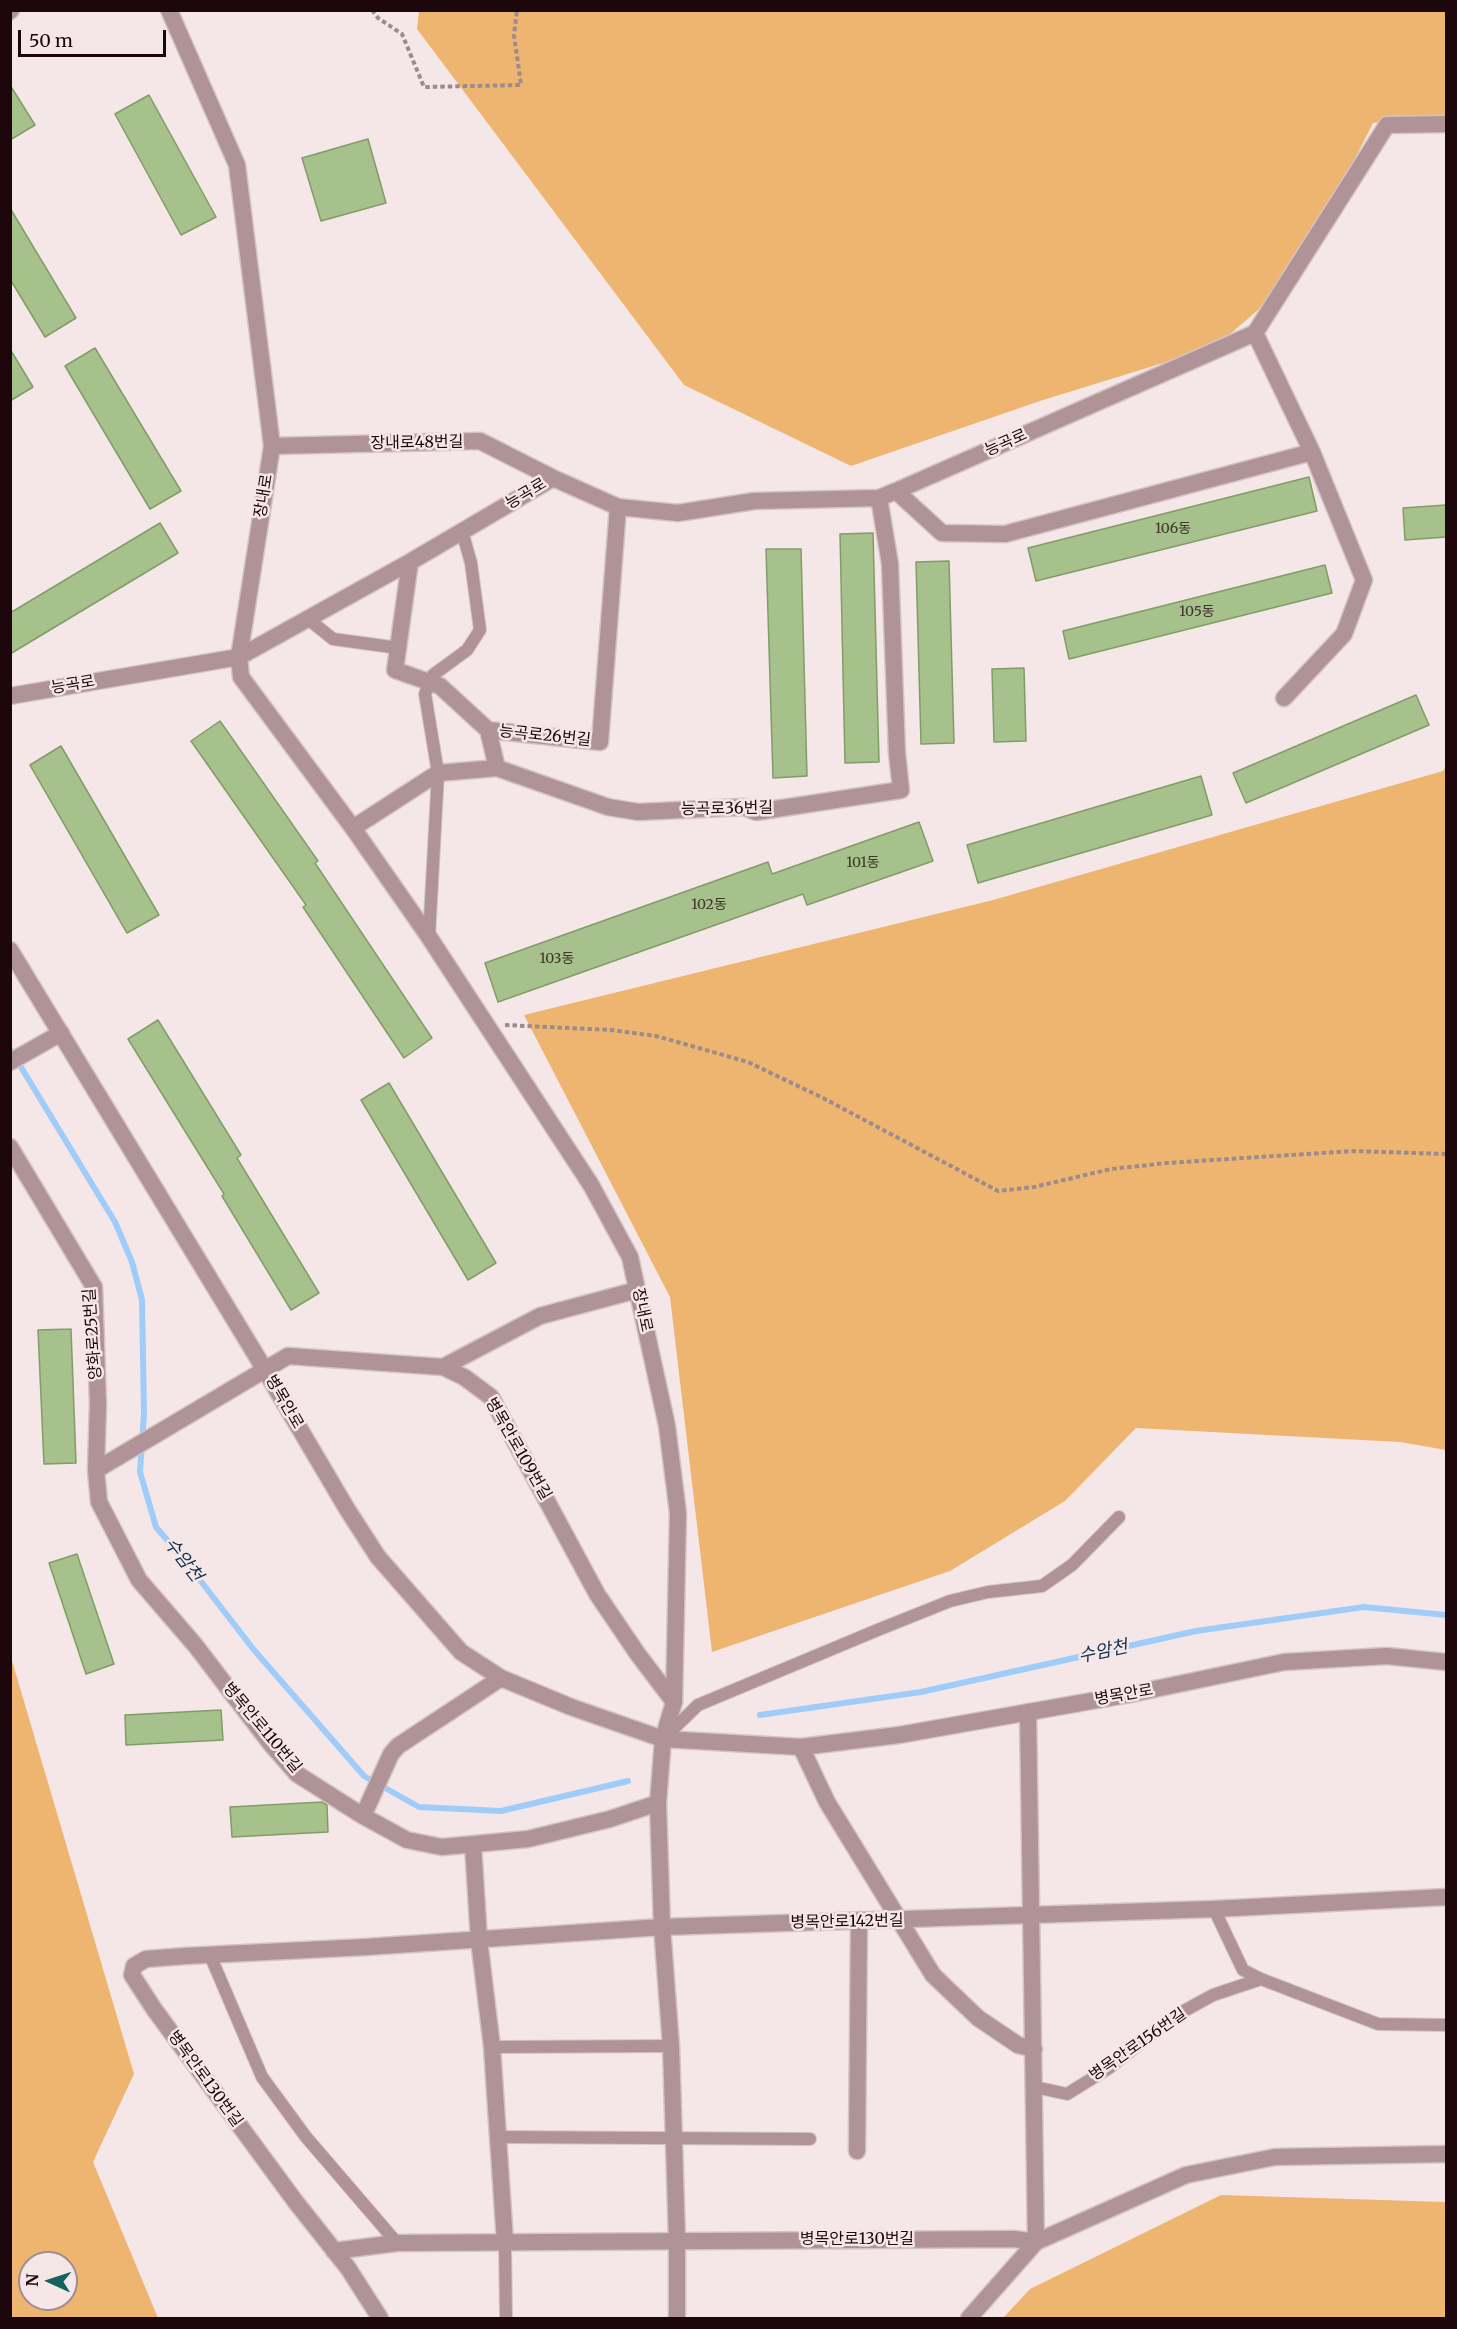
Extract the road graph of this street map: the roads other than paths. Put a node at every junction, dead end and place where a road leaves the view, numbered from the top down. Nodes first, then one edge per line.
1 (169, 10) edge
2 (1446, 124) edge
3 (1255, 333) junction
4 (272, 446) junction
5 (1312, 452) junction
6 (553, 478) junction
7 (896, 491) junction
8 (879, 498) junction
9 (618, 507) junction
10 (462, 531) junction
11 (411, 562) junction
12 (308, 619) junction
13 (399, 648) junction
14 (239, 657) junction
15 (428, 683) junction
16 (10, 696) edge
17 (1284, 698) dead end
18 (488, 730) junction
19 (497, 768) junction
20 (438, 773) junction
21 (353, 828) junction
22 (429, 937) junction
23 (10, 950) edge
24 (61, 1033) junction
25 (10, 1062) edge
26 (10, 1147) edge
27 (637, 1290) junction
28 (443, 1367) junction
29 (265, 1370) junction
30 (96, 1470) junction
31 (1119, 1517) dead end
32 (1446, 1662) edge
33 (501, 1678) junction
34 (674, 1702) junction
35 (1028, 1712) junction
36 (663, 1739) junction
37 (801, 1747) junction
38 (658, 1803) junction
39 (366, 1810) junction
40 (473, 1845) junction
41 (1446, 1897) edge
42 (1214, 1909) junction
43 (1032, 1915) junction
44 (859, 1920) junction
45 (899, 1921) junction
46 (662, 1927) junction
47 (479, 1940) junction
48 (210, 1955) junction
49 (1261, 1979) junction
50 (1446, 2025) edge
51 (671, 2046) junction
52 (492, 2047) junction
53 (1034, 2049) junction
54 (1035, 2087) junction
55 (499, 2137) junction
56 (674, 2138) junction
57 (810, 2139) dead end
58 (857, 2151) dead end
59 (1446, 2154) edge
60 (677, 2240) junction
61 (397, 2242) junction
62 (505, 2242) junction
63 (1036, 2242) junction
64 (334, 2251) junction
65 (380, 2319) edge
66 (507, 2319) edge
67 (677, 2319) edge
68 (969, 2319) edge

1 - 4 street, 장내로
2 - 3 street
3 - 5 street
3 - 7 street, 능곡로
4 - 6 street, 장내로48번길
4 - 14 street, 장내로
5 - 7 street
5 - 17 street
6 - 9 street, 능곡로
6 - 10 street, 능곡로
7 - 8 street, 능곡로
8 - 9 street, 능곡로
8 - 19 street, 능곡로36번길
9 - 18 street, 능곡로26번길
10 - 11 street, 능곡로
10 - 15 lane
11 - 12 street, 능곡로
11 - 13 street
12 - 13 lane
12 - 14 street, 능곡로
13 - 15 street, 능곡로26번길
14 - 16 street, 능곡로
14 - 21 street, 장내로
15 - 18 street, 능곡로26번길
15 - 20 lane
18 - 19 street
19 - 20 street, 능곡로36번길
20 - 21 street, 능곡로36번길
20 - 22 lane
21 - 22 street, 장내로
22 - 27 street, 장내로
23 - 24 street, 병목안로
24 - 25 street
24 - 29 street, 병목안로
26 - 30 street, 양화로25번길
27 - 28 street
27 - 34 street, 장내로
28 - 29 street, 병목안로109번길
28 - 34 street, 병목안로109번길
29 - 30 street
29 - 33 street, 병목안로
30 - 39 street, 병목안로110번길
31 - 36 lane
32 - 35 street, 병목안로
33 - 36 street, 병목안로
33 - 39 street
34 - 36 street, 장내로
35 - 37 street, 병목안로
35 - 43 street
36 - 37 street, 병목안로
36 - 38 street
37 - 45 street
38 - 40 street, 병목안로110번길
38 - 46 street
39 - 40 street, 병목안로110번길
40 - 47 street
41 - 42 street
42 - 43 street
42 - 49 lane
43 - 45 street, 병목안로142번길
43 - 53 street
44 - 45 street, 병목안로142번길
44 - 46 street, 병목안로142번길
44 - 58 street
45 - 53 street
46 - 47 street, 병목안로130번길
46 - 51 street
47 - 48 street, 병목안로130번길
47 - 52 street
48 - 61 lane
48 - 64 street, 병목안로130번길
49 - 50 lane
49 - 54 lane, 병목안로156번길
51 - 52 lane
51 - 56 street
52 - 55 street
53 - 54 street
54 - 63 street
55 - 56 lane
55 - 62 street
56 - 57 lane
56 - 60 street
59 - 63 street
60 - 62 street, 병목안로130번길
60 - 63 street, 병목안로130번길
60 - 67 street
61 - 62 street, 병목안로130번길
61 - 64 street, 병목안로130번길
62 - 66 lane
63 - 68 street
64 - 65 street, 병목안로130번길

